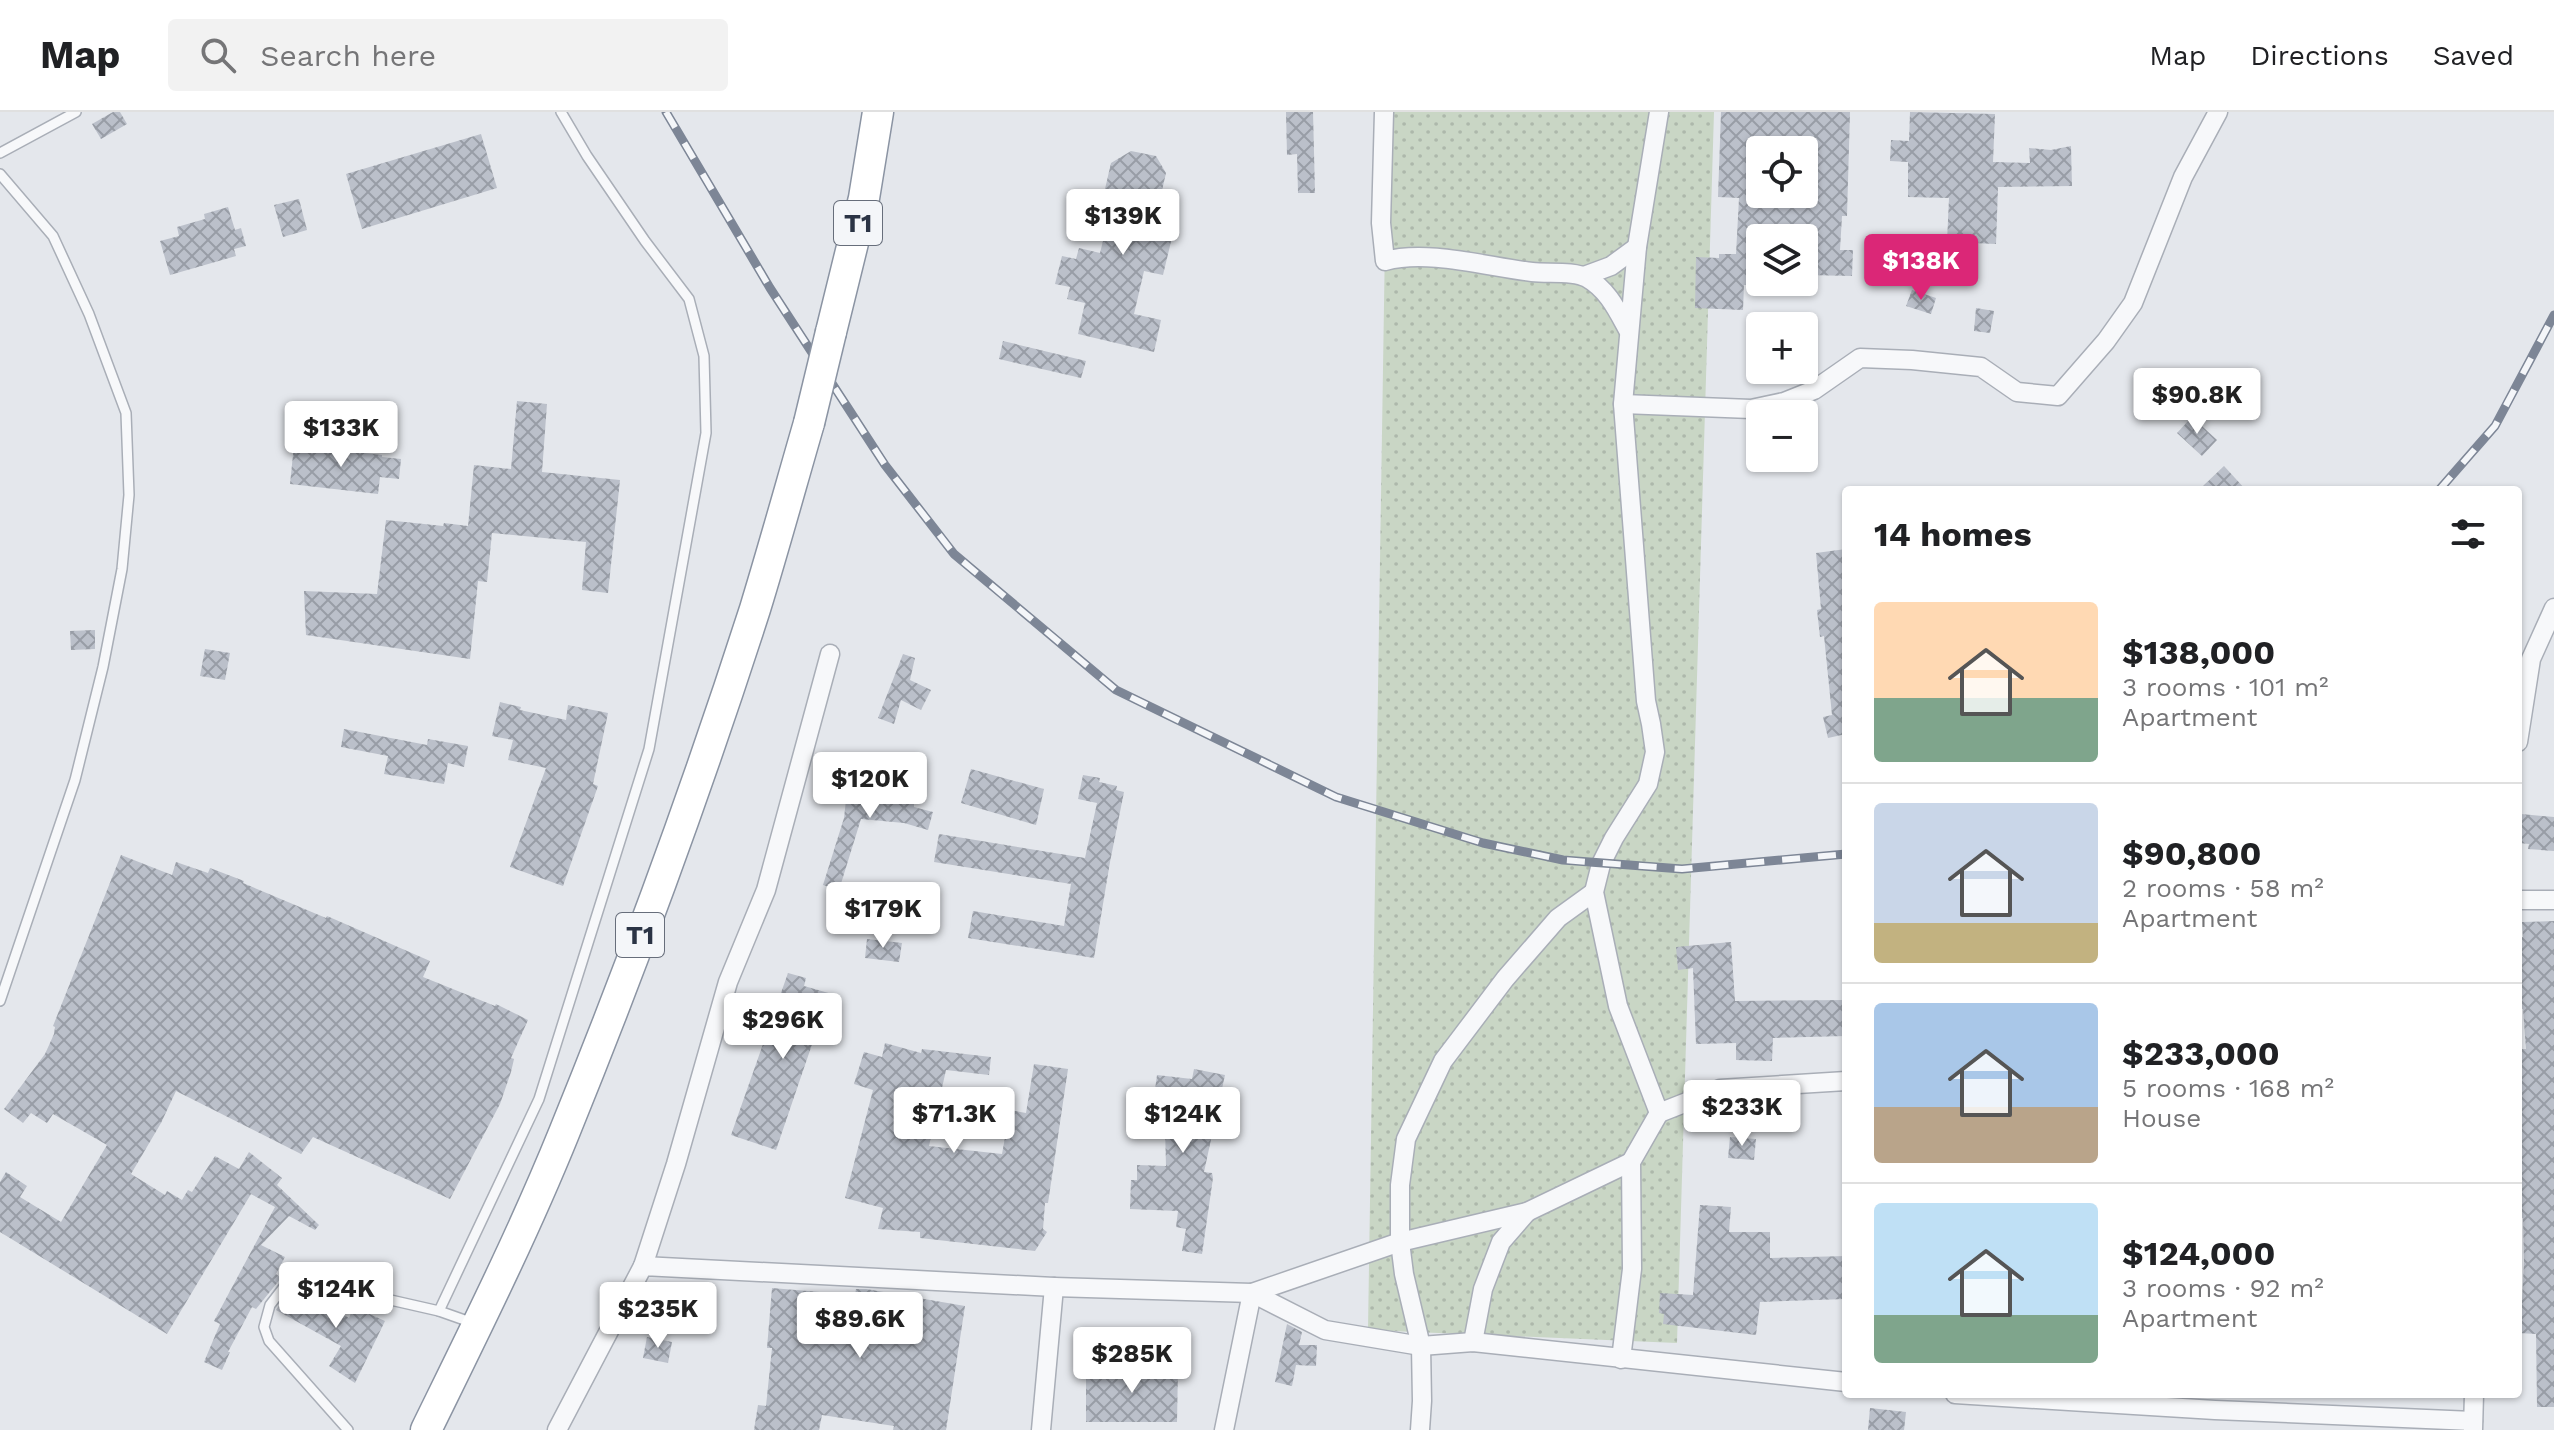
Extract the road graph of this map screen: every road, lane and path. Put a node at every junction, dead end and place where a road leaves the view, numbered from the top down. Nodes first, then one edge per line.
1 (76, 112) edge
2 (561, 112) edge
3 (878, 112) edge
4 (1384, 112) edge
5 (1659, 112) edge
6 (2218, 112) edge
7 (0, 153) edge
8 (0, 174) edge
9 (1637, 247) junction
10 (1584, 276) junction
11 (1628, 331) junction
12 (1623, 404) junction
13 (2554, 608) edge
14 (830, 654) dead end
15 (2522, 716) edge
16 (1594, 892) junction
17 (2522, 900) edge
18 (2554, 900) edge
19 (0, 1001) edge
20 (1842, 1081) edge
21 (1659, 1113) junction
22 (1631, 1162) junction
23 (1527, 1212) junction
24 (1400, 1242) junction
25 (643, 1266) junction
26 (1054, 1287) junction
27 (1252, 1293) junction
28 (439, 1311) junction
29 (478, 1325) junction
30 (1473, 1342) junction
31 (1421, 1346) junction
32 (1621, 1359) junction
33 (1842, 1382) edge
34 (2020, 1398) edge
35 (2474, 1398) edge
36 (2473, 1425) edge
37 (348, 1430) edge
38 (426, 1430) edge
39 (557, 1430) edge
40 (1041, 1430) edge
41 (1224, 1430) edge
42 (1420, 1430) edge

1 - 7 lane
2 - 28 lane
3 - 29 highway, T1, bridge
4 - 10 street
5 - 9 street
6 - 12 street
8 - 19 lane
9 - 10 street
9 - 11 street
10 - 11 street
11 - 12 street
12 - 16 street
13 - 15 street
14 - 25 street
16 - 21 street
16 - 24 street
17 - 18 street
20 - 21 street
21 - 22 street
22 - 23 street
22 - 32 street
23 - 24 street
23 - 30 street
24 - 27 street
24 - 31 street
25 - 26 street
25 - 39 street
26 - 27 street
26 - 40 street
27 - 31 street
27 - 41 street
28 - 29 lane
28 - 37 lane
29 - 38 highway, T1
30 - 31 street
30 - 32 street
31 - 42 street
32 - 33 street
34 - 36 street
35 - 36 street

